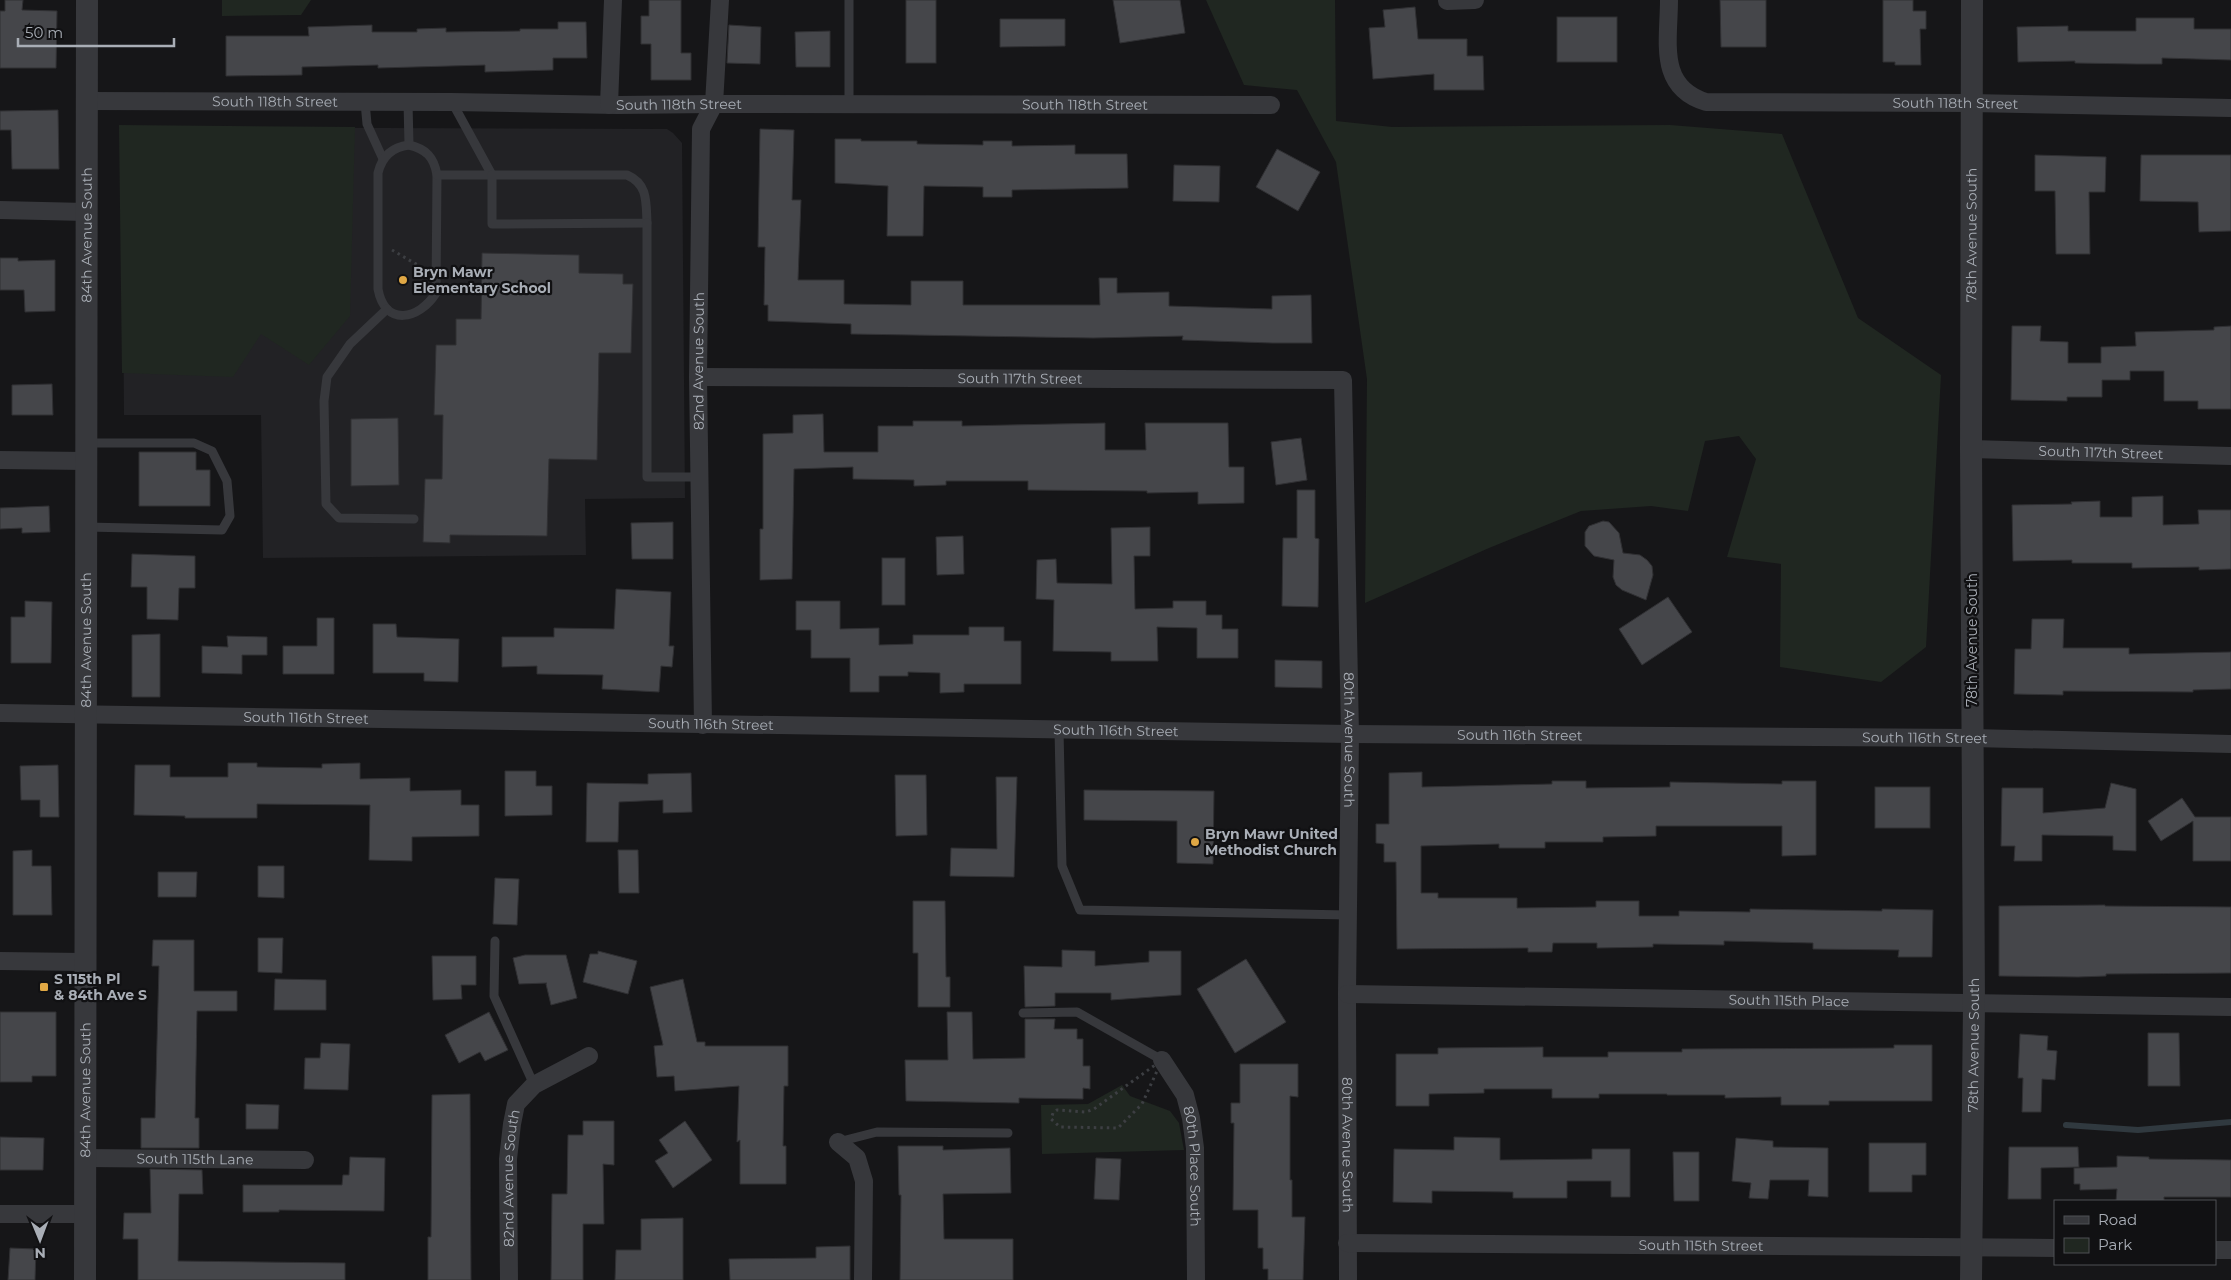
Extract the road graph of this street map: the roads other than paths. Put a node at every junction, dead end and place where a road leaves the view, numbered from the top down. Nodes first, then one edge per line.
1 (86, 0) edge
2 (613, 0) edge
3 (720, 0) edge
4 (849, 0) edge
5 (1475, 0) edge
6 (1669, 0) edge
7 (1972, 0) edge
8 (1447, 1) edge
9 (87, 101) junction
10 (365, 102) junction
11 (408, 102) junction
12 (452, 102) junction
13 (1971, 103) junction
14 (714, 104) junction
15 (849, 104) junction
16 (1271, 104) dead end
17 (610, 105) junction
18 (2231, 108) edge
19 (409, 145) junction
20 (383, 159) junction
21 (437, 175) junction
22 (492, 175) junction
23 (0, 210) edge
24 (86, 212) junction
25 (646, 223) junction
26 (386, 309) junction
27 (698, 377) junction
28 (1343, 380) joint
29 (1971, 450) junction
30 (86, 452) junction
31 (2231, 456) edge
32 (0, 460) edge
33 (700, 477) junction
34 (414, 519) dead end
35 (86, 527) junction
36 (0, 713) edge
37 (85, 714) junction
38 (702, 726) junction
39 (1059, 730) junction
40 (1350, 734) junction
41 (1973, 738) junction
42 (2231, 744) edge
43 (1348, 915) junction
44 (495, 941) dead end
45 (0, 961) edge
46 (84, 962) junction
47 (1347, 994) junction
48 (1974, 1004) junction
49 (2231, 1007) edge
50 (1023, 1013) dead end
51 (589, 1056) dead end
52 (1162, 1060) joint
53 (534, 1085) junction
54 (1008, 1133) dead end
55 (838, 1142) joint
56 (85, 1158) junction
57 (304, 1160) dead end
58 (0, 1214) edge
59 (85, 1214) junction
60 (1348, 1243) junction
61 (1971, 1248) junction
62 (2054, 1248) edge
63 (2216, 1250) edge
64 (2231, 1250) edge
65 (85, 1280) edge
66 (509, 1280) edge
67 (863, 1280) edge
68 (1196, 1280) edge
69 (1348, 1280) edge
70 (1971, 1280) edge

1 - 9 street, 84th Avenue South
2 - 17 street
3 - 14 street, 82nd Avenue South
4 - 15 lane
5 - 8 street
6 - 13 street, South 118th Street
7 - 13 street, 78th Avenue South
9 - 10 street, South 118th Street
9 - 24 street, 84th Avenue South
10 - 11 street, South 118th Street
10 - 20 lane
11 - 12 street, South 118th Street
11 - 19 lane
12 - 17 street, South 118th Street
12 - 22 lane
13 - 18 street, South 118th Street
13 - 29 street, 78th Avenue South
14 - 15 street, South 118th Street
14 - 17 street, South 118th Street
14 - 27 street, 82nd Avenue South
15 - 16 street, South 118th Street
19 - 20 lane
19 - 21 lane
20 - 26 lane
21 - 22 lane
21 - 26 lane
22 - 25 lane
22 - 25 lane
23 - 24 street
24 - 30 street, 84th Avenue South
25 - 33 lane
26 - 34 lane
27 - 28 street, South 117th Street
27 - 33 street, 82nd Avenue South
28 - 40 street, 80th Avenue South
29 - 31 street, South 117th Street
29 - 41 street, 78th Avenue South
30 - 32 street
30 - 35 street, 84th Avenue South
30 - 35 lane
33 - 38 street, 82nd Avenue South
35 - 37 street, 84th Avenue South
36 - 37 street, South 116th Street
37 - 38 street, South 116th Street
37 - 46 street, 84th Avenue South
38 - 39 street, South 116th Street
39 - 40 street, South 116th Street
39 - 43 lane
40 - 41 street, South 116th Street
40 - 43 street, 80th Avenue South
41 - 42 street, South 116th Street
41 - 48 street, 78th Avenue South
43 - 47 street, 80th Avenue South
44 - 53 lane
45 - 46 street
46 - 56 street, 84th Avenue South
47 - 48 street, South 115th Place
47 - 60 street, 80th Avenue South
48 - 49 street, South 115th Place
48 - 61 street, 78th Avenue South
50 - 52 lane
51 - 53 street, 82nd Avenue South
52 - 68 street, 80th Place South
53 - 66 street, 82nd Avenue South
54 - 55 lane
55 - 67 street
56 - 57 street, South 115th Lane
56 - 59 street, 84th Avenue South
58 - 59 street
59 - 65 street, 84th Avenue South
60 - 61 street, South 115th Street
60 - 69 street, 80th Avenue South
61 - 62 street, South 115th Street
61 - 70 street, 78th Avenue South
63 - 64 street

